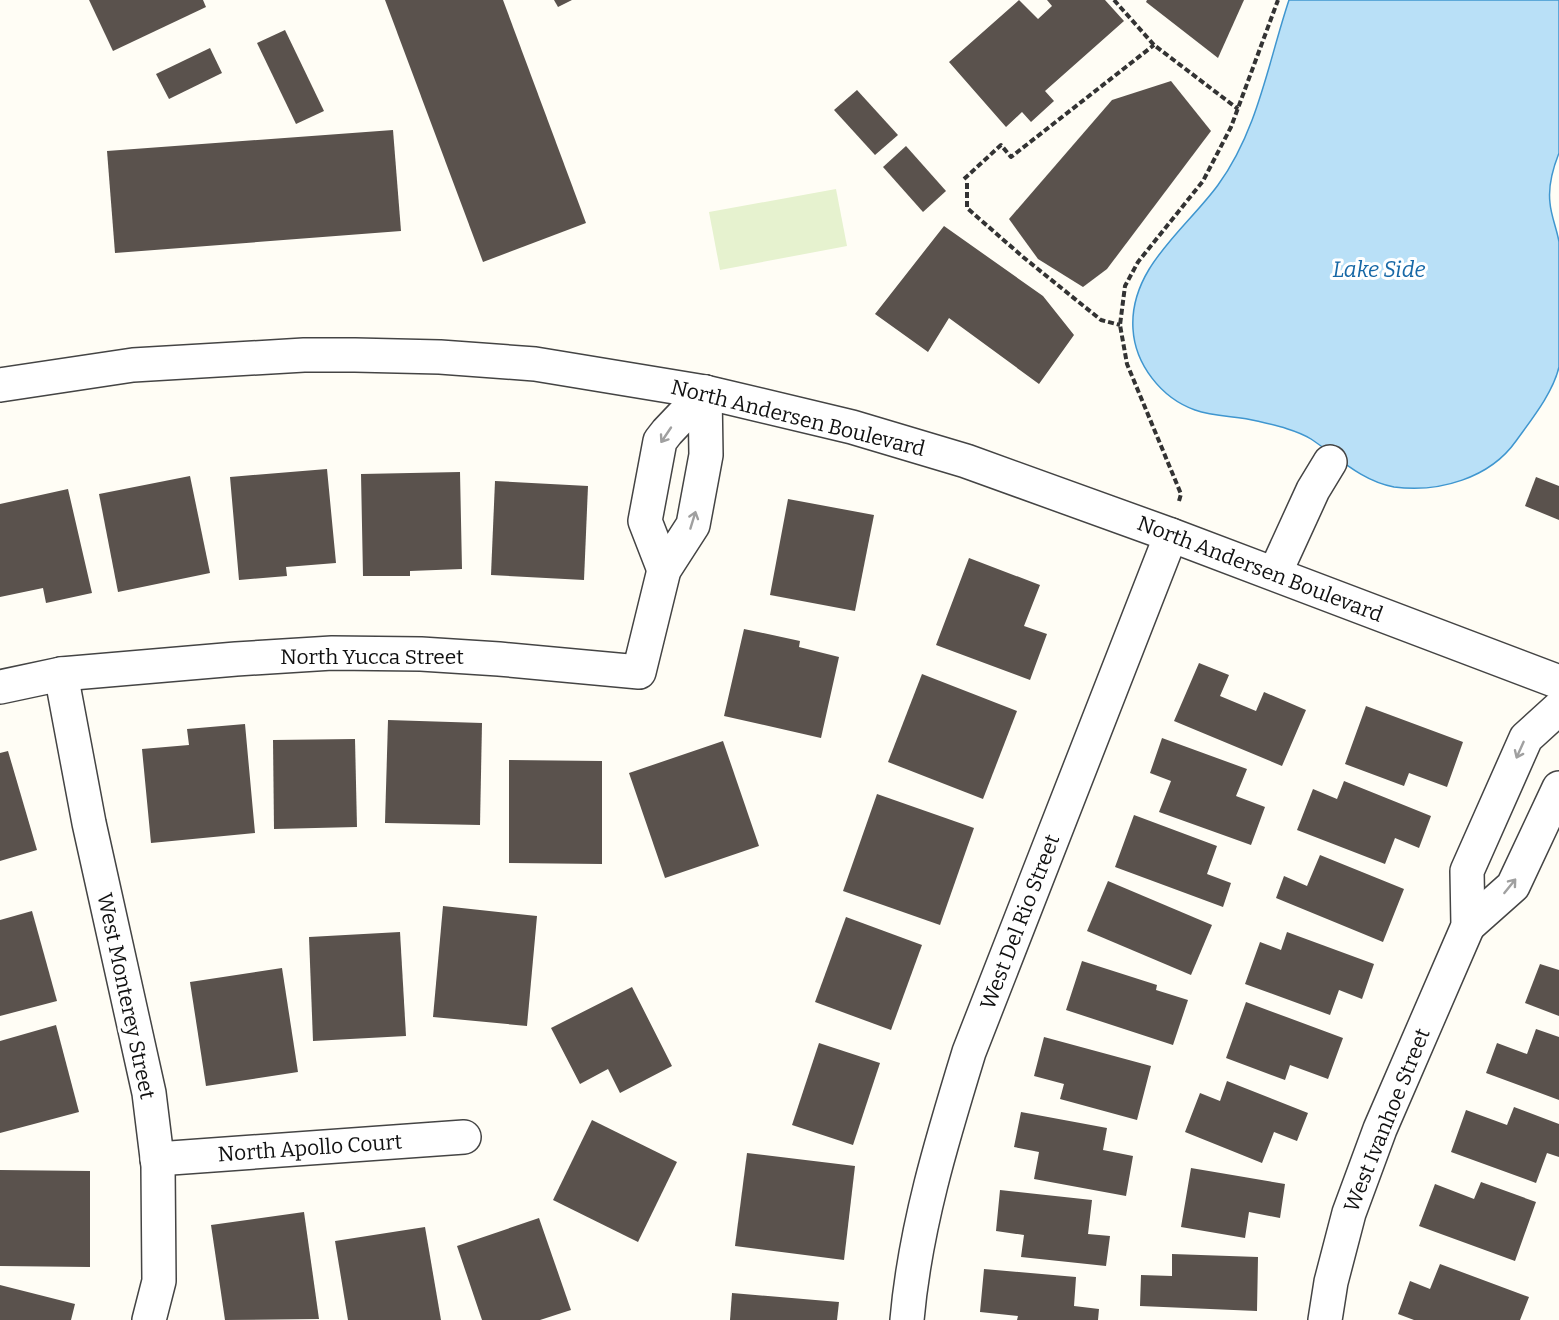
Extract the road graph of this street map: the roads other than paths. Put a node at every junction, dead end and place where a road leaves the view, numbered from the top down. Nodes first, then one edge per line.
1 (0, 385) edge
2 (705, 392) junction
3 (1330, 462) dead end
4 (1171, 535) junction
5 (664, 570) junction
6 (1275, 573) junction
7 (62, 674) junction
8 (1559, 682) edge
9 (0, 687) edge
10 (1559, 708) edge
11 (1559, 788) edge
12 (1468, 926) junction
13 (464, 1137) dead end
14 (156, 1159) junction
15 (149, 1320) edge
16 (906, 1320) edge
17 (1325, 1320) edge

1 - 2 street, North Andersen Boulevard
2 - 4 street, North Andersen Boulevard
5 -> 2 street, North Yucca Street
2 -> 5 street
3 - 6 street
4 - 6 street, North Andersen Boulevard
4 - 16 street, West Del Rio Street
5 - 7 street, North Yucca Street
6 - 8 street, North Andersen Boulevard
7 - 9 street, North Yucca Street
7 - 14 street, West Monterey Street
10 -> 12 street, West Ivanhoe Street
12 -> 11 street, West Ivanhoe Street
12 - 17 street, West Ivanhoe Street
13 - 14 street, North Apollo Court
14 - 15 street, West Monterey Street

